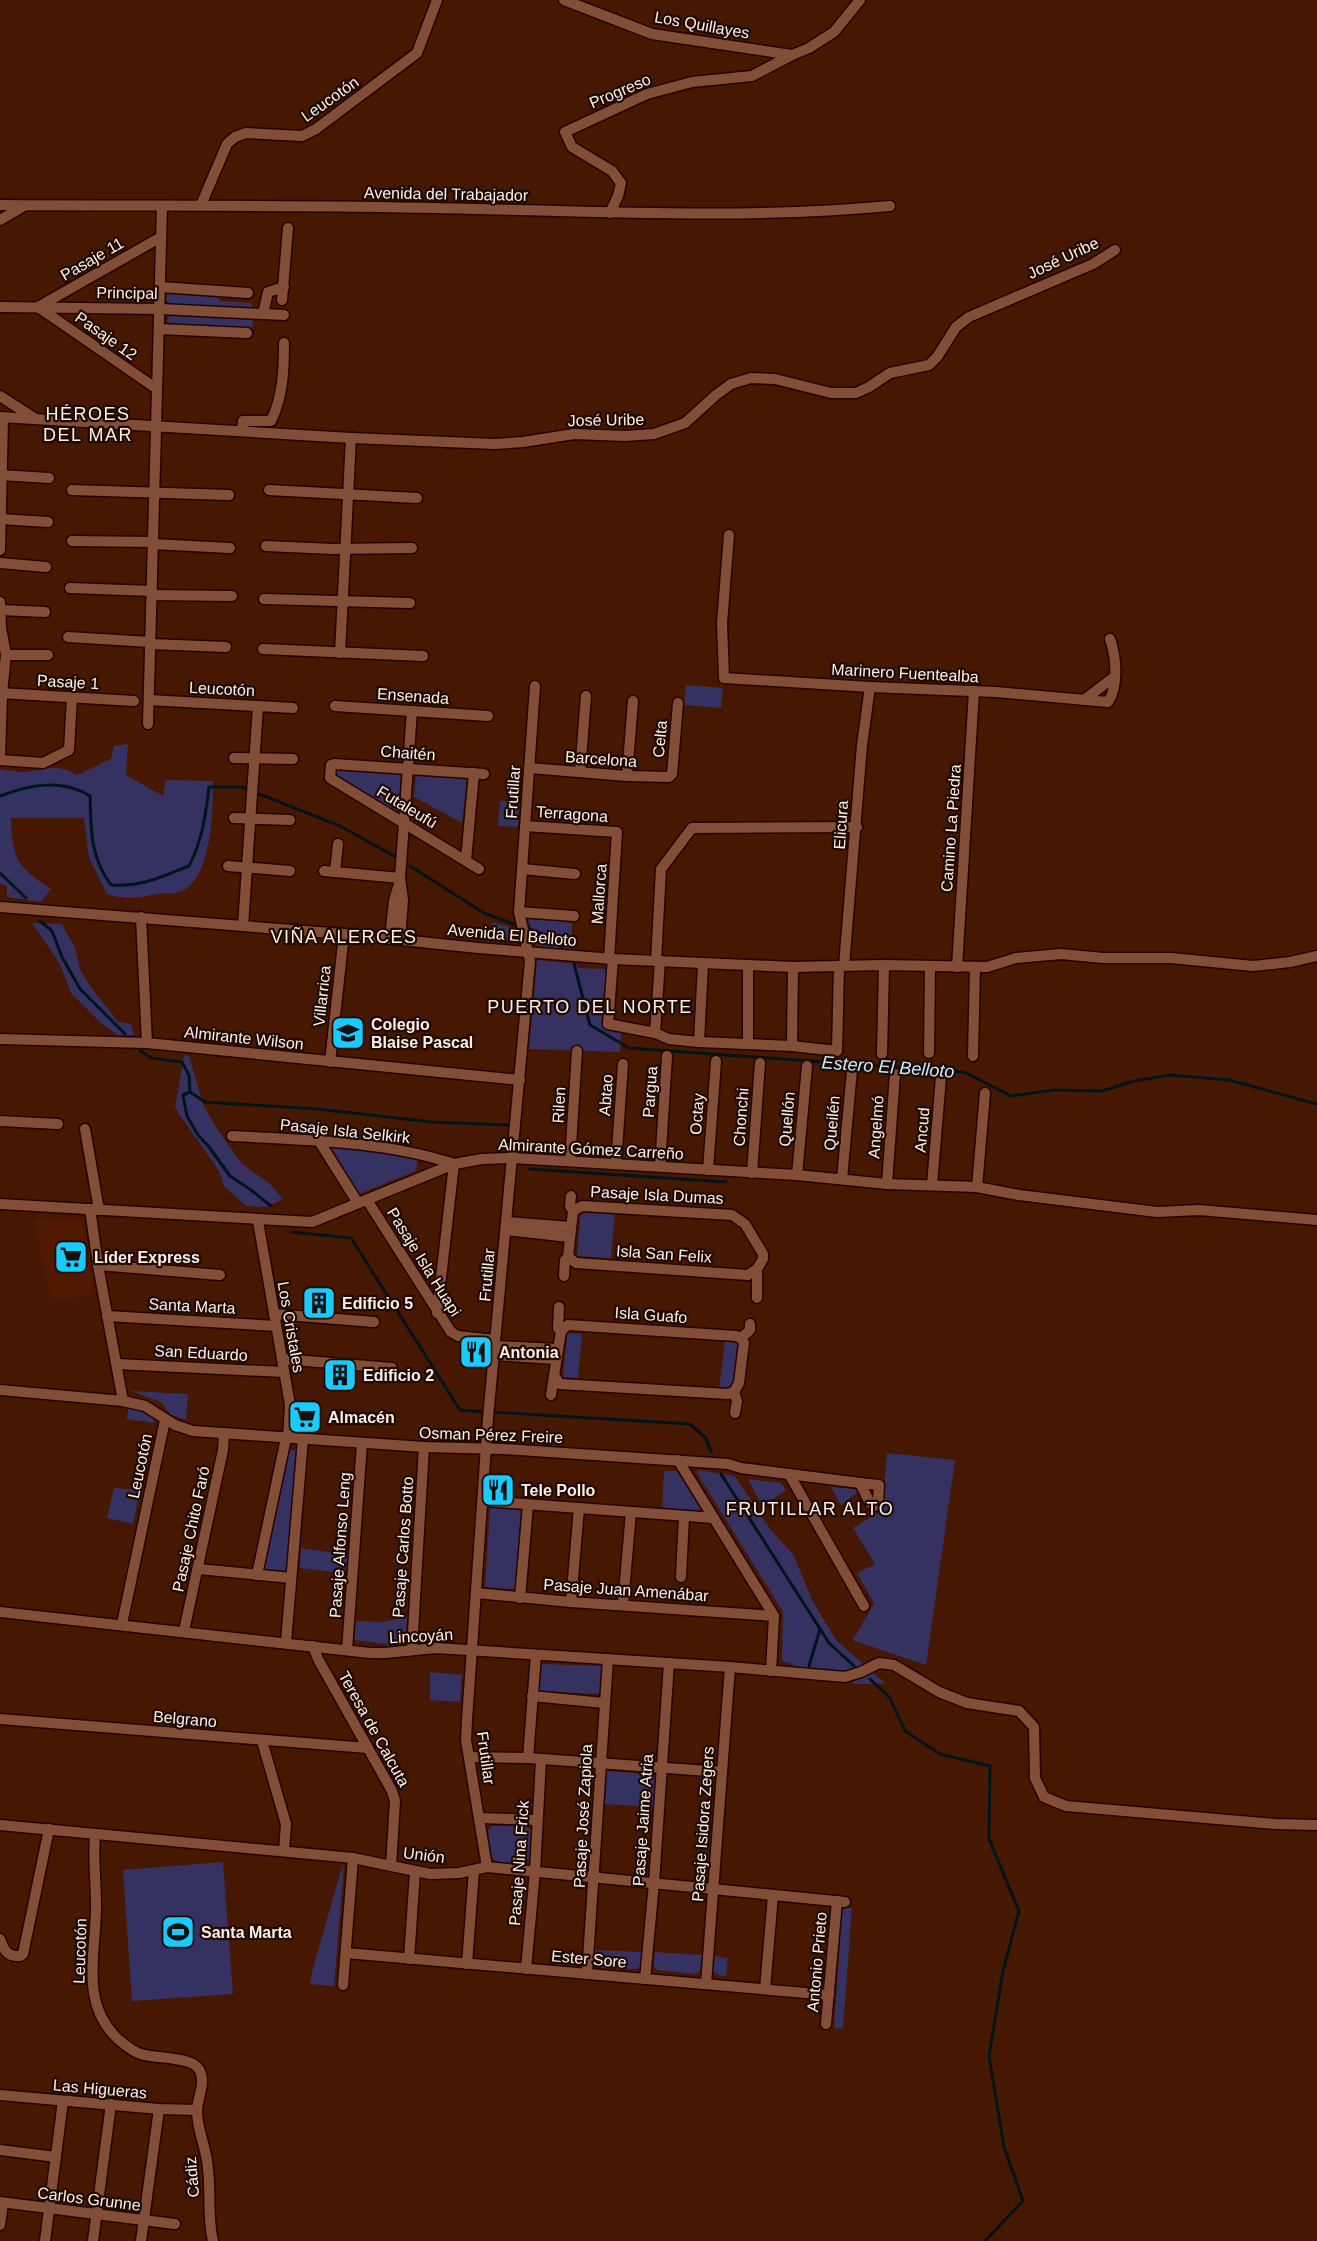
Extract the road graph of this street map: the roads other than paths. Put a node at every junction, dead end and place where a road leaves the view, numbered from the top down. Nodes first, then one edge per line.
1 (437, 0) edge
2 (564, 0) edge
3 (860, 0) edge
4 (792, 55) junction
5 (0, 205) edge
6 (201, 205) junction
7 (24, 206) junction
8 (162, 206) junction
9 (890, 206) dead end
10 (610, 213) junction
11 (0, 220) edge
12 (288, 228) dead end
13 (161, 237) junction
14 (1115, 250) dead end
15 (160, 287) junction
16 (284, 287) junction
17 (248, 292) dead end
18 (282, 300) dead end
19 (0, 307) edge
20 (38, 307) junction
21 (160, 309) junction
22 (258, 314) junction
23 (284, 315) dead end
24 (159, 328) junction
25 (247, 333) dead end
26 (284, 343) dead end
27 (157, 389) junction
28 (0, 396) edge
29 (1, 418) edge
30 (37, 420) junction
31 (156, 426) junction
32 (242, 430) junction
33 (351, 438) junction
34 (1, 475) edge
35 (49, 478) dead end
36 (72, 490) dead end
37 (269, 490) dead end
38 (155, 493) junction
39 (229, 495) dead end
40 (349, 495) junction
41 (417, 498) dead end
42 (1, 519) edge
43 (48, 522) dead end
44 (729, 535) dead end
45 (72, 541) dead end
46 (153, 543) junction
47 (266, 546) dead end
48 (230, 548) dead end
49 (346, 548) junction
50 (412, 548) dead end
51 (0, 550) edge
52 (0, 563) edge
53 (46, 567) dead end
54 (70, 588) dead end
55 (152, 593) junction
56 (232, 596) dead end
57 (264, 599) dead end
58 (343, 601) junction
59 (0, 602) edge
60 (410, 603) dead end
61 (0, 610) edge
62 (45, 612) dead end
63 (1, 628) edge
64 (68, 637) dead end
65 (1110, 639) dead end
66 (150, 643) junction
67 (226, 647) dead end
68 (263, 649) dead end
69 (340, 653) junction
70 (6, 655) junction
71 (48, 655) dead end
72 (423, 656) dead end
73 (1114, 677) junction
74 (535, 686) dead end
75 (870, 687) junction
76 (974, 691) junction
77 (1, 693) edge
78 (586, 696) dead end
79 (72, 697) junction
80 (149, 700) junction
81 (1084, 700) junction
82 (134, 701) dead end
83 (633, 701) dead end
84 (678, 703) dead end
85 (258, 706) junction
86 (335, 706) dead end
87 (293, 708) dead end
88 (412, 711) junction
89 (488, 716) dead end
90 (148, 724) dead end
91 (234, 758) dead end
92 (254, 758) junction
93 (0, 759) edge
94 (292, 759) dead end
95 (331, 765) joint
96 (408, 767) junction
97 (530, 768) junction
98 (580, 772) junction
99 (627, 776) junction
100 (670, 777) joint
101 (234, 818) dead end
102 (252, 818) junction
103 (290, 820) dead end
104 (405, 823) junction
105 (525, 826) junction
106 (856, 827) junction
107 (617, 832) joint
108 (338, 844) dead end
109 (466, 860) junction
110 (228, 866) dead end
111 (247, 867) junction
112 (479, 869) dead end
113 (522, 869) junction
114 (290, 871) dead end
115 (575, 874) dead end
116 (400, 878) junction
117 (0, 907) edge
118 (574, 916) dead end
119 (141, 917) junction
120 (521, 921) junction
121 (243, 926) junction
122 (344, 934) junction
123 (395, 939) junction
124 (528, 952) junction
125 (1317, 956) edge
126 (611, 959) junction
127 (658, 961) junction
128 (703, 964) junction
129 (884, 965) junction
130 (748, 966) junction
131 (842, 966) junction
132 (930, 966) junction
133 (793, 967) junction
134 (957, 967) junction
135 (975, 967) junction
136 (655, 1033) junction
137 (0, 1040) edge
138 (699, 1042) junction
139 (147, 1043) junction
140 (748, 1044) junction
141 (792, 1046) junction
142 (577, 1051) dead end
143 (929, 1053) dead end
144 (882, 1054) dead end
145 (667, 1056) dead end
146 (974, 1056) dead end
147 (716, 1061) dead end
148 (330, 1062) junction
149 (760, 1063) dead end
150 (623, 1064) dead end
151 (807, 1066) dead end
152 (852, 1070) dead end
153 (895, 1074) dead end
154 (941, 1077) dead end
155 (520, 1080) junction
156 (985, 1094) dead end
157 (0, 1121) edge
158 (58, 1124) dead end
159 (85, 1129) dead end
160 (232, 1136) dead end
161 (319, 1141) junction
162 (513, 1158) junction
163 (570, 1161) junction
164 (454, 1164) junction
165 (616, 1164) junction
166 (660, 1166) junction
167 (708, 1170) junction
168 (752, 1173) junction
169 (797, 1175) junction
170 (842, 1179) junction
171 (886, 1184) junction
172 (932, 1185) junction
173 (977, 1187) junction
174 (571, 1196) dead end
175 (362, 1202) junction
176 (0, 1204) edge
177 (95, 1210) junction
178 (573, 1211) junction
179 (1317, 1220) edge
180 (258, 1221) junction
181 (506, 1226) junction
182 (570, 1232) junction
183 (568, 1257) junction
184 (98, 1265) junction
185 (757, 1269) junction
186 (220, 1275) dead end
187 (564, 1276) dead end
188 (757, 1298) dead end
189 (559, 1306) dead end
190 (437, 1313) junction
191 (274, 1314) junction
192 (107, 1316) junction
193 (374, 1322) dead end
194 (750, 1324) dead end
195 (276, 1326) junction
196 (561, 1331) junction
197 (741, 1338) junction
198 (495, 1347) junction
199 (556, 1354) junction
200 (282, 1359) junction
201 (117, 1364) junction
202 (392, 1368) dead end
203 (284, 1372) junction
204 (555, 1377) junction
205 (0, 1390) edge
206 (734, 1392) junction
207 (551, 1395) dead end
208 (123, 1401) junction
209 (735, 1413) dead end
210 (165, 1420) junction
211 (224, 1433) junction
212 (287, 1438) junction
213 (303, 1439) junction
214 (362, 1443) junction
215 (424, 1447) junction
216 (486, 1449) junction
217 (678, 1460) junction
218 (789, 1474) junction
219 (861, 1483) junction
220 (483, 1501) junction
221 (528, 1505) junction
222 (579, 1508) junction
223 (631, 1512) junction
224 (684, 1516) junction
225 (714, 1518) junction
226 (199, 1569) junction
227 (257, 1575) junction
228 (681, 1577) dead end
229 (291, 1578) junction
230 (477, 1593) junction
231 (520, 1598) junction
232 (571, 1602) junction
233 (623, 1604) junction
234 (864, 1606) dead end
235 (0, 1612) edge
236 (774, 1616) junction
237 (122, 1624) junction
238 (184, 1631) junction
239 (286, 1642) junction
240 (313, 1646) junction
241 (412, 1649) junction
242 (347, 1650) junction
243 (471, 1650) junction
244 (536, 1654) junction
245 (608, 1659) junction
246 (669, 1663) junction
247 (730, 1667) junction
248 (771, 1671) junction
249 (532, 1696) junction
250 (604, 1703) junction
251 (0, 1719) edge
252 (262, 1741) junction
253 (368, 1748) junction
254 (469, 1757) junction
255 (528, 1758) junction
256 (541, 1760) junction
257 (601, 1764) junction
258 (662, 1767) junction
259 (722, 1773) junction
260 (480, 1818) junction
261 (537, 1820) junction
262 (0, 1825) edge
263 (1317, 1825) edge
264 (49, 1829) junction
265 (95, 1834) junction
266 (284, 1851) junction
267 (353, 1858) junction
268 (391, 1866) junction
269 (487, 1867) junction
270 (474, 1870) junction
271 (535, 1871) junction
272 (415, 1872) junction
273 (594, 1878) junction
274 (654, 1883) junction
275 (714, 1888) junction
276 (774, 1895) junction
277 (841, 1902) joint
278 (0, 1939) edge
279 (346, 1953) junction
280 (409, 1959) junction
281 (467, 1964) junction
282 (526, 1969) junction
283 (587, 1974) junction
284 (645, 1979) junction
285 (706, 1984) junction
286 (343, 1985) dead end
287 (765, 1989) junction
288 (829, 1995) junction
289 (826, 2024) dead end
290 (0, 2095) edge
291 (63, 2101) junction
292 (111, 2104) junction
293 (159, 2109) junction
294 (197, 2110) junction
295 (0, 2150) edge
296 (56, 2157) junction
297 (1, 2203) edge
298 (49, 2209) junction
299 (96, 2215) junction
300 (144, 2221) junction
301 (175, 2224) dead end
302 (0, 2225) edge
303 (45, 2241) edge
304 (93, 2241) edge
305 (141, 2241) edge
306 (213, 2241) edge

1 - 6 street, Leucotón
2 - 4 street, Los Quillayes
3 - 4 street
4 - 10 street, Progreso
5 - 7 street, Avenida del Trabajador
6 - 8 street, Avenida del Trabajador
6 - 10 street, Avenida del Trabajador
7 - 8 street, Avenida del Trabajador
7 - 11 street
8 - 13 street
9 - 10 street, Avenida del Trabajador
12 - 16 street
13 - 15 street
13 - 20 street, Pasaje 11
14 - 33 street, José Uribe
15 - 17 street, Principal
15 - 21 street
16 - 18 street
16 - 22 street
19 - 20 street, Principal
20 - 21 street, Principal
20 - 27 street, Pasaje 12
21 - 22 street, Principal
21 - 24 street
22 - 23 street, Principal
24 - 25 street
24 - 27 street
26 - 32 street
27 - 31 street
28 - 30 street
29 - 30 street, José Uribe
29 - 34 street
30 - 31 street, José Uribe
31 - 32 street, José Uribe
31 - 38 street
32 - 33 street, José Uribe
33 - 40 street
34 - 35 street
34 - 42 street
36 - 38 street
37 - 40 street
38 - 39 street
38 - 46 street
40 - 41 street
40 - 49 street
42 - 43 street
42 - 51 street
44 - 75 street, Marinero Fuentealba
45 - 46 street
46 - 48 street
46 - 55 street
47 - 49 street
49 - 50 street
49 - 58 street
52 - 53 street
54 - 55 street
55 - 56 street
55 - 66 street
57 - 58 street
58 - 60 street
58 - 69 street
59 - 61 street
61 - 62 street
61 - 63 street
63 - 70 street
64 - 66 street
65 - 73 street, Marinero Fuentealba
66 - 67 street
66 - 80 street
68 - 69 street
69 - 72 street
70 - 71 street
70 - 77 street
73 - 81 street
73 - 81 street, Marinero Fuentealba
74 - 97 street, Frutillar
75 - 76 street, Marinero Fuentealba
75 - 106 street, Elicura
76 - 81 street, Marinero Fuentealba
76 - 134 street, Camino La Piedra
77 - 79 street, Pasaje 1
77 - 93 street
78 - 98 street
79 - 82 street, Pasaje 1
79 - 93 street
80 - 85 street, Leucotón
80 - 90 street
83 - 99 street
84 - 100 street, Celta
85 - 87 street, Leucotón
85 - 92 street
86 - 88 street, Ensenada
88 - 89 street, Ensenada
88 - 96 street
91 - 92 street
92 - 94 street
92 - 102 street
95 - 96 street, Chaitén
95 - 104 street, Futaleufú
96 - 104 street
96 - 109 street, Chaitén
97 - 98 street, Barcelona
97 - 105 street, Frutillar
98 - 99 street, Barcelona
99 - 100 street, Barcelona
101 - 102 street
102 - 103 street
102 - 111 street
104 - 109 street, Futaleufú
104 - 116 street
105 - 107 street, Terragona
105 - 113 street, Frutillar
106 - 127 street
106 - 131 street, Elicura
107 - 126 street, Mallorca
108 - 116 street
109 - 112 street, Futaleufú
110 - 111 street
111 - 114 street
111 - 121 street
113 - 115 street
113 - 120 street, Frutillar
116 - 123 street
117 - 119 street, Avenida El Belloto
118 - 120 street
119 - 121 street, Avenida El Belloto
119 - 139 street
120 - 124 street, Frutillar
121 - 122 street, Avenida El Belloto
122 - 123 street, Avenida El Belloto
122 - 148 street, Villarrica
123 - 124 street, Avenida El Belloto
124 - 126 street, Avenida El Belloto
124 - 155 street, Frutillar
125 - 135 street, Avenida El Belloto
126 - 127 street, Avenida El Belloto
126 - 136 street, Mallorca
127 - 128 street, Avenida El Belloto
127 - 136 street
128 - 130 street, Avenida El Belloto
128 - 138 street
129 - 131 street, Avenida El Belloto
129 - 132 street, Avenida El Belloto
129 - 144 street
130 - 133 street, Avenida El Belloto
130 - 140 street
131 - 133 street, Avenida El Belloto
131 - 141 street, Elicura
132 - 134 street, Avenida El Belloto
132 - 143 street
133 - 141 street
134 - 135 street, Avenida El Belloto
135 - 146 street
136 - 138 street
137 - 139 street, Almirante Wilson
138 - 140 street
139 - 148 street, Almirante Wilson
140 - 141 street
142 - 163 street, Rilen
145 - 166 street, Pargua
147 - 167 street, Octay
148 - 155 street, Almirante Wilson
149 - 168 street, Chonchi
150 - 165 street, Abtao
151 - 169 street, Quellón
152 - 170 street, Queilén
153 - 171 street, Angelmó
154 - 172 street, Ancud
155 - 162 street, Frutillar
156 - 173 street
157 - 158 street
159 - 177 street
160 - 161 street, Pasaje Isla Selkirk
161 - 164 street, Pasaje Isla Selkirk
161 - 175 street, Pasaje Isla Huapi
162 - 163 street, Almirante Gómez Carreño
162 - 164 street, Almirante Gómez Carreño
162 - 181 street, Frutillar
163 - 165 street, Almirante Gómez Carreño
164 - 175 street, Almirante Gómez Carreño
164 - 190 street
165 - 166 street, Almirante Gómez Carreño
166 - 167 street, Almirante Gómez Carreño
167 - 168 street, Almirante Gómez Carreño
168 - 169 street, Almirante Gómez Carreño
169 - 170 street, Almirante Gómez Carreño
170 - 171 street, Almirante Gómez Carreño
171 - 172 street, Almirante Gómez Carreño
172 - 173 street, Almirante Gómez Carreño
173 - 179 street, Almirante Gómez Carreño
174 - 178 street
175 - 180 street, Almirante Gómez Carreño
175 - 190 street, Pasaje Isla Huapi
176 - 177 street, Almirante Gómez Carreño
177 - 180 street, Almirante Gómez Carreño
177 - 184 street
178 - 182 street
178 - 185 street, Pasaje Isla Dumas
180 - 191 street, Los Cristales
181 - 182 street
181 - 198 street, Frutillar
182 - 183 street
183 - 185 street, Isla San Felix
183 - 187 street
184 - 186 street
184 - 192 street
185 - 188 street
189 - 196 street
190 - 198 street, Pasaje Isla Huapi
191 - 193 street
191 - 195 street, Los Cristales
192 - 195 street, Santa Marta
192 - 201 street
194 - 197 street
195 - 200 street, Los Cristales
196 - 197 street, Isla Guafo
196 - 199 street
197 - 206 street
198 - 199 street, Pasaje Isla Huapi
198 - 216 street, Frutillar
199 - 204 street
200 - 202 street
200 - 203 street, Los Cristales
201 - 203 street, San Eduardo
201 - 208 street
203 - 212 street, Los Cristales
204 - 206 street
204 - 207 street
205 - 208 street, Osman Pérez Freire
206 - 209 street
208 - 210 street, Osman Pérez Freire
210 - 211 street, Osman Pérez Freire
210 - 237 street, Leucotón
211 - 212 street, Osman Pérez Freire
211 - 226 street, Pasaje Chito Faró
212 - 213 street, Osman Pérez Freire
212 - 227 street, Los Cristales
213 - 214 street, Osman Pérez Freire
213 - 229 street
214 - 215 street, Osman Pérez Freire
214 - 242 street, Pasaje Alfonso Leng
215 - 216 street, Osman Pérez Freire
215 - 241 street, Pasaje Carlos Botto
216 - 217 street, Osman Pérez Freire
216 - 220 street, Frutillar
217 - 218 street, Osman Pérez Freire
217 - 225 street
218 - 219 street, Osman Pérez Freire
218 - 234 street
219 - 219 street, Osman Pérez Freire
220 - 221 street
220 - 230 street, Frutillar
221 - 222 street
221 - 231 street
222 - 223 street
222 - 232 street
223 - 224 street
223 - 233 street
224 - 225 street
224 - 228 street
225 - 236 street
226 - 227 street
226 - 238 street, Pasaje Chito Faró
227 - 229 street
229 - 239 street
230 - 231 street, Pasaje Juan Amenábar
230 - 243 street, Frutillar
231 - 232 street, Pasaje Juan Amenábar
232 - 233 street, Pasaje Juan Amenábar
233 - 236 street, Pasaje Juan Amenábar
235 - 237 street, Lincoyán
236 - 248 street
237 - 238 street, Lincoyán
238 - 239 street, Lincoyán
239 - 240 street, Lincoyán
240 - 242 street, Lincoyán
240 - 253 street, Teresa de Calcuta
241 - 242 street, Lincoyán
241 - 243 street, Lincoyán
243 - 244 street, Lincoyán
243 - 254 street, Frutillar
244 - 245 street, Lincoyán
244 - 249 street
245 - 246 street, Lincoyán
245 - 250 street, Pasaje José Zapiola
246 - 247 street, Lincoyán
246 - 258 street, Pasaje Jaime Atria
247 - 248 street, Lincoyán
247 - 259 street, Pasaje Isidora Zegers
248 - 263 street, Lincoyán
249 - 250 street
249 - 255 street
250 - 257 street, Pasaje José Zapiola
251 - 252 street, Belgrano
252 - 253 street, Belgrano
252 - 266 street
253 - 268 street, Teresa de Calcuta
254 - 255 street
254 - 260 street, Frutillar
255 - 256 street
256 - 257 street
256 - 261 street, Pasaje Nina Frick
257 - 258 street
257 - 273 street, Pasaje José Zapiola
258 - 259 street
258 - 274 street, Pasaje Jaime Atria
259 - 275 street, Pasaje Isidora Zegers
260 - 261 street
260 - 269 street, Frutillar
261 - 271 street, Pasaje Nina Frick
262 - 264 street, Unión
264 - 265 street, Unión
264 - 278 street
265 - 266 street, Unión
265 - 294 street, Leucotón
266 - 267 street, Unión
267 - 268 street, Unión
267 - 279 street
268 - 272 street, Unión
269 - 270 street, Unión
269 - 271 street, Unión
270 - 272 street, Unión
270 - 281 street
271 - 273 street, Unión
271 - 282 street, Pasaje Nina Frick
272 - 280 street
273 - 274 street, Unión
273 - 283 street, Pasaje José Zapiola
274 - 275 street, Unión
274 - 284 street, Pasaje Jaime Atria
275 - 276 street, Unión
275 - 285 street, Pasaje Isidora Zegers
276 - 277 street, Unión
276 - 287 street
277 - 288 street, Antonio Prieto
279 - 280 street, Ester Sore
279 - 286 street
280 - 281 street, Ester Sore
281 - 282 street, Ester Sore
282 - 283 street, Ester Sore
283 - 284 street, Ester Sore
284 - 285 street, Ester Sore
285 - 287 street, Ester Sore
287 - 288 street, Ester Sore
288 - 289 street, Antonio Prieto
290 - 291 street, Las Higueras
291 - 292 street, Las Higueras
291 - 296 street
292 - 293 street, Las Higueras
292 - 299 street
293 - 294 street, Las Higueras
293 - 300 street
294 - 306 street, Cádiz
295 - 296 street
296 - 298 street
297 - 298 street, Carlos Grunne
297 - 302 street
298 - 299 street, Carlos Grunne
298 - 303 street
299 - 300 street, Carlos Grunne
299 - 304 street
300 - 301 street, Carlos Grunne
300 - 305 street

